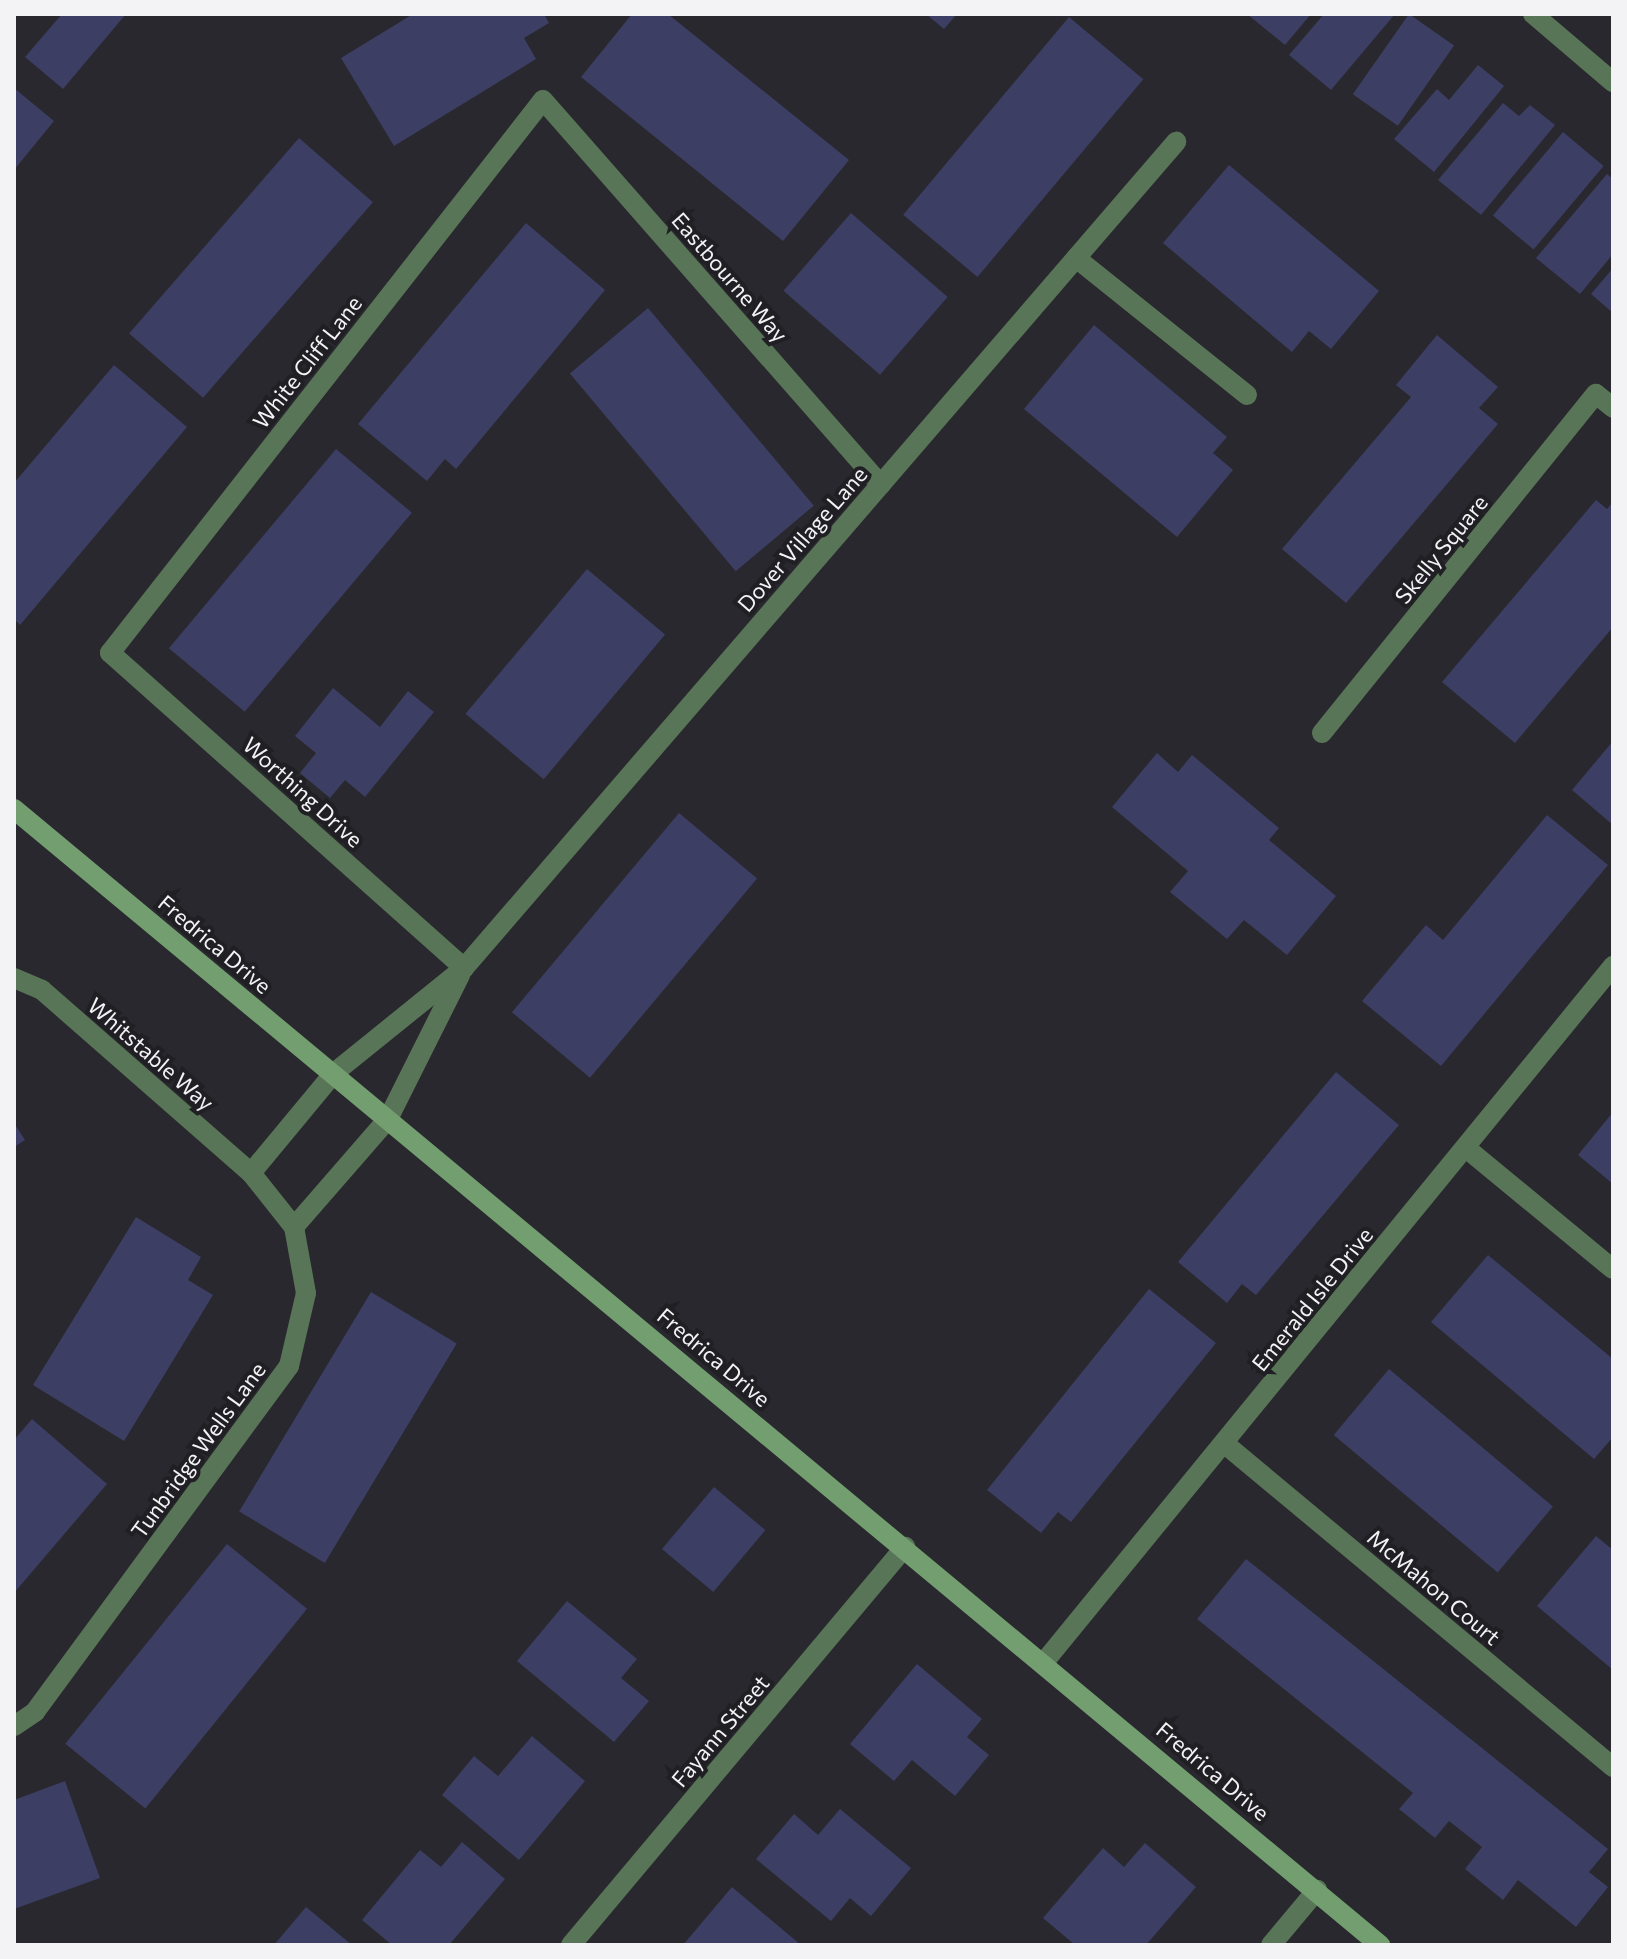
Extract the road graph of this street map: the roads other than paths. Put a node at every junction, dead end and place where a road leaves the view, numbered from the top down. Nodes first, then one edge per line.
1 (1533, 14) edge
2 (1613, 82) edge
3 (543, 100) joint
4 (1176, 142) dead end
5 (1076, 258) junction
6 (1247, 395) dead end
7 (1613, 408) edge
8 (881, 485) junction
9 (110, 653) joint
10 (1322, 733) dead end
11 (14, 809) edge
12 (1613, 966) edge
13 (464, 968) junction
14 (14, 978) edge
15 (334, 1073) junction
16 (388, 1119) junction
17 (1466, 1148) junction
18 (251, 1173) junction
19 (294, 1227) junction
20 (1613, 1269) edge
21 (1225, 1444) junction
22 (905, 1547) junction
23 (1045, 1661) junction
24 (14, 1726) edge
25 (1613, 1767) edge
26 (1317, 1890) junction
27 (571, 1945) edge
28 (1271, 1945) edge
29 (1380, 1945) edge

1 - 2 street
3 - 8 street, Eastbourne Way
3 - 9 street, White Cliff Lane
4 - 5 street, Dover Village Lane
5 - 6 street
5 - 8 street, Dover Village Lane
7 - 10 street, Skelly Square
8 - 13 street, Dover Village Lane
9 - 13 street, Worthing Drive
11 - 15 street, Fredrica Drive
12 - 17 street, Emerald Isle Drive
13 - 15 street, Dover Village Lane
13 - 16 street, Dover Village Lane
14 - 18 street, Whitstable Way
15 - 16 street, Fredrica Drive
15 - 18 street, Dover Village Lane
16 - 19 street, Dover Village Lane
16 - 22 street, Fredrica Drive
17 - 20 street
17 - 21 street, Emerald Isle Drive
18 - 19 street, Tunbridge Wells Lane
19 - 24 street, Tunbridge Wells Lane
21 - 23 street, Emerald Isle Drive
21 - 25 street, McMahon Court
22 - 23 street, Fredrica Drive
22 - 27 street, Fayann Street
23 - 26 street, Fredrica Drive
26 - 28 street
26 - 29 street, Fredrica Drive

